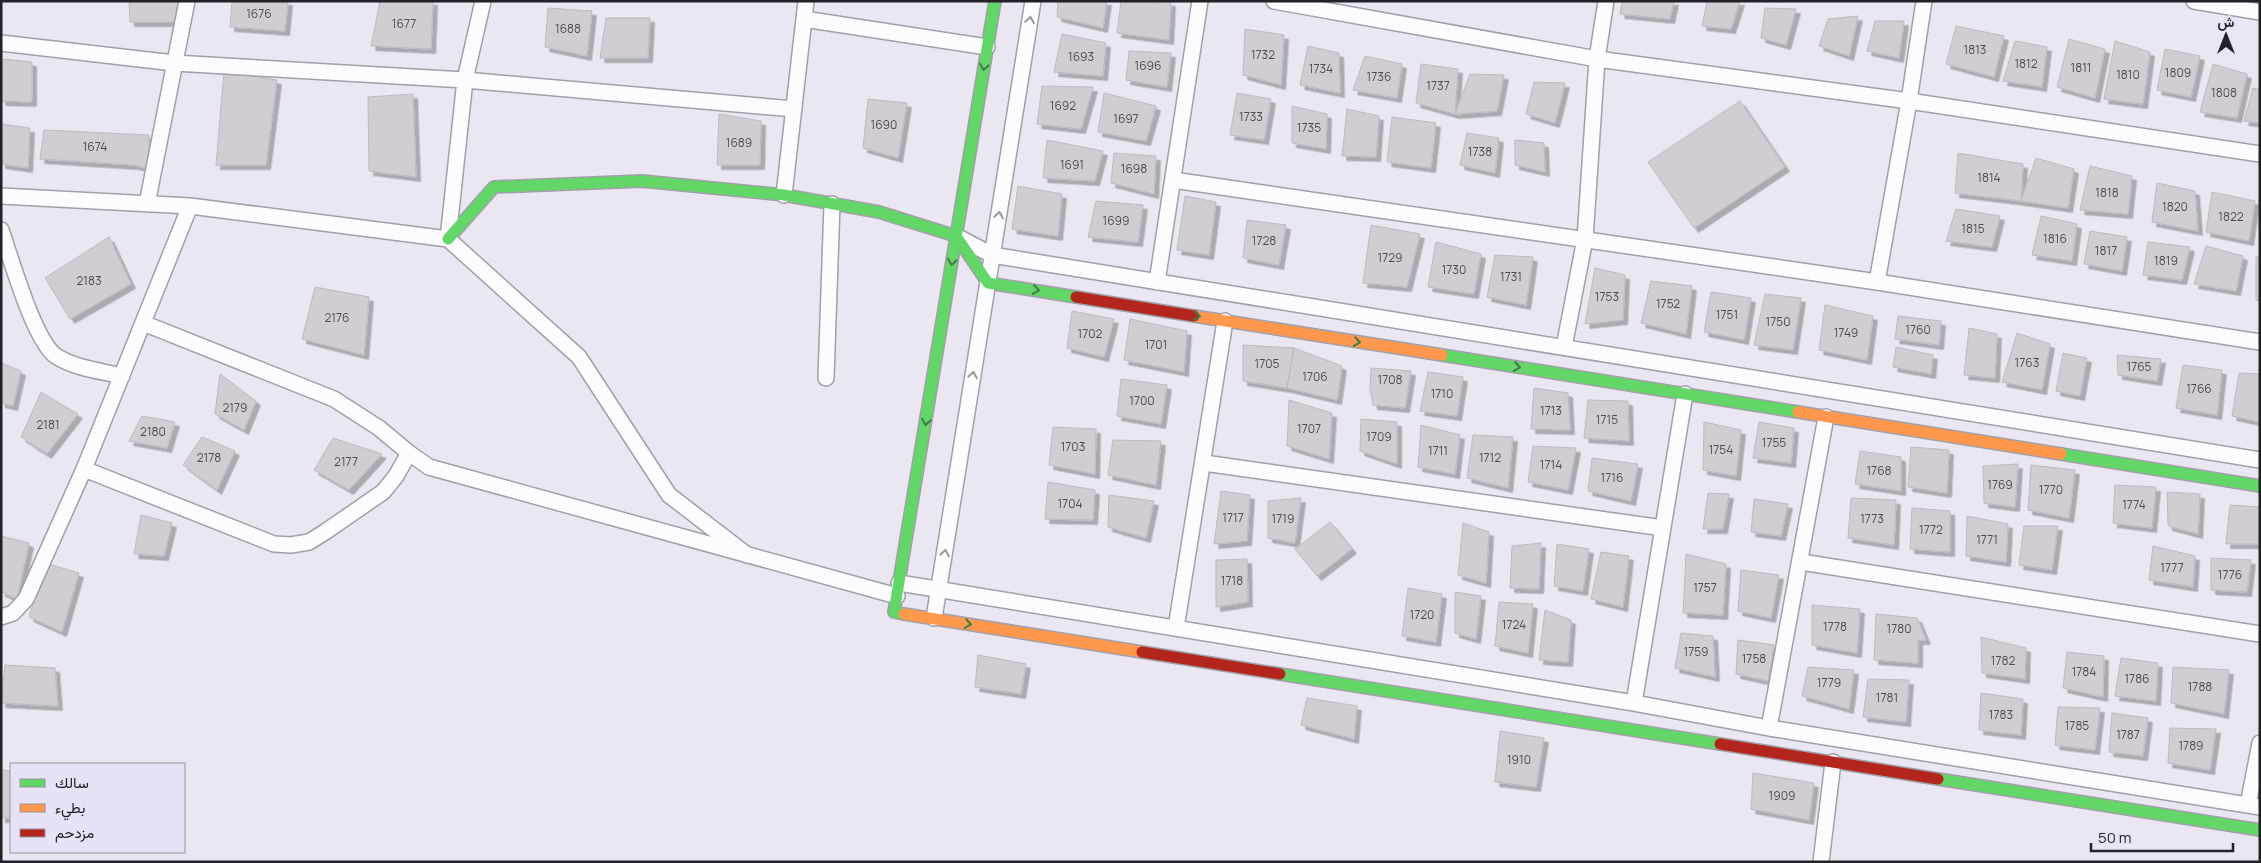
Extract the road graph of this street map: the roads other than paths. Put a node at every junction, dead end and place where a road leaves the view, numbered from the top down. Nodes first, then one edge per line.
1 (187, 1) edge
2 (483, 1) edge
3 (806, 1) edge
4 (995, 1) edge
5 (1033, 1) edge
6 (1200, 1) edge
7 (1274, 1) edge
8 (1606, 1) edge
9 (1924, 1) edge
10 (2194, 1) edge
11 (2260, 12) edge
12 (804, 19) junction
13 (1, 44) edge
14 (987, 47) junction
15 (1597, 59) junction
16 (174, 63) junction
17 (465, 80) junction
18 (1909, 101) junction
19 (794, 109) junction
20 (2260, 154) edge
21 (1174, 180) junction
22 (1, 196) edge
23 (784, 196) junction
24 (147, 204) junction
25 (832, 204) junction
26 (190, 206) junction
27 (1, 230) edge
28 (956, 236) junction
29 (448, 239) junction
30 (1585, 239) junction
31 (992, 256) junction
32 (1157, 282) junction
33 (1877, 282) junction
34 (988, 283) junction
35 (1225, 320) junction
36 (143, 323) junction
37 (2260, 342) edge
38 (1564, 347) junction
39 (122, 376) junction
40 (826, 378) dead end
41 (1685, 394) junction
42 (1826, 417) junction
43 (409, 453) junction
44 (2260, 460) edge
45 (1204, 463) junction
46 (84, 469) junction
47 (2260, 486) edge
48 (1663, 528) junction
49 (747, 555) junction
50 (1801, 562) junction
51 (898, 589) junction
52 (939, 589) junction
53 (1, 617) edge
54 (934, 618) junction
55 (1176, 628) junction
56 (2260, 634) edge
57 (1634, 703) junction
58 (1769, 728) junction
59 (2260, 743) edge
60 (1833, 762) junction
61 (2254, 806) edge
62 (2260, 830) edge
63 (1822, 862) edge

1 - 16 street
2 - 17 street
3 - 12 street
4 - 14 street
31 -> 5 street
6 - 21 street
7 - 15 street
8 - 15 street
9 - 18 street
10 - 11 street
12 - 14 street
12 - 19 street
13 - 16 street
14 -> 28 street
15 - 18 street
15 - 30 street
16 - 17 street
16 - 24 street
17 - 19 street
17 - 29 street
18 - 20 street
18 - 33 street
19 - 23 street
21 - 30 street
21 - 32 street
22 - 24 street
23 - 25 street
23 - 29 street
24 - 26 street
25 - 28 street
25 - 40 street
26 - 29 street
26 - 36 street
27 - 39 street
28 - 31 street
28 - 34 street
28 -> 51 street
29 - 49 street
30 - 33 street
30 - 38 street
31 - 32 street
31 - 34 street
32 - 38 street
33 - 37 street
34 -> 35 street
52 -> 34 street
35 -> 41 street
35 - 45 street
36 - 39 street
36 - 43 street
38 - 44 street
39 - 46 street
41 - 42 street
41 - 48 street
42 - 47 street
42 - 50 street
43 - 46 street
43 - 49 street
45 - 48 street
45 - 55 street
46 - 53 street
48 - 57 street
49 - 51 street
50 - 56 street
50 - 58 street
51 - 52 street
51 - 54 street
52 - 54 street
52 - 55 street
54 -> 60 street
55 - 57 street
57 - 58 street
58 - 61 street
59 - 61 street
60 - 62 street
60 - 63 street

